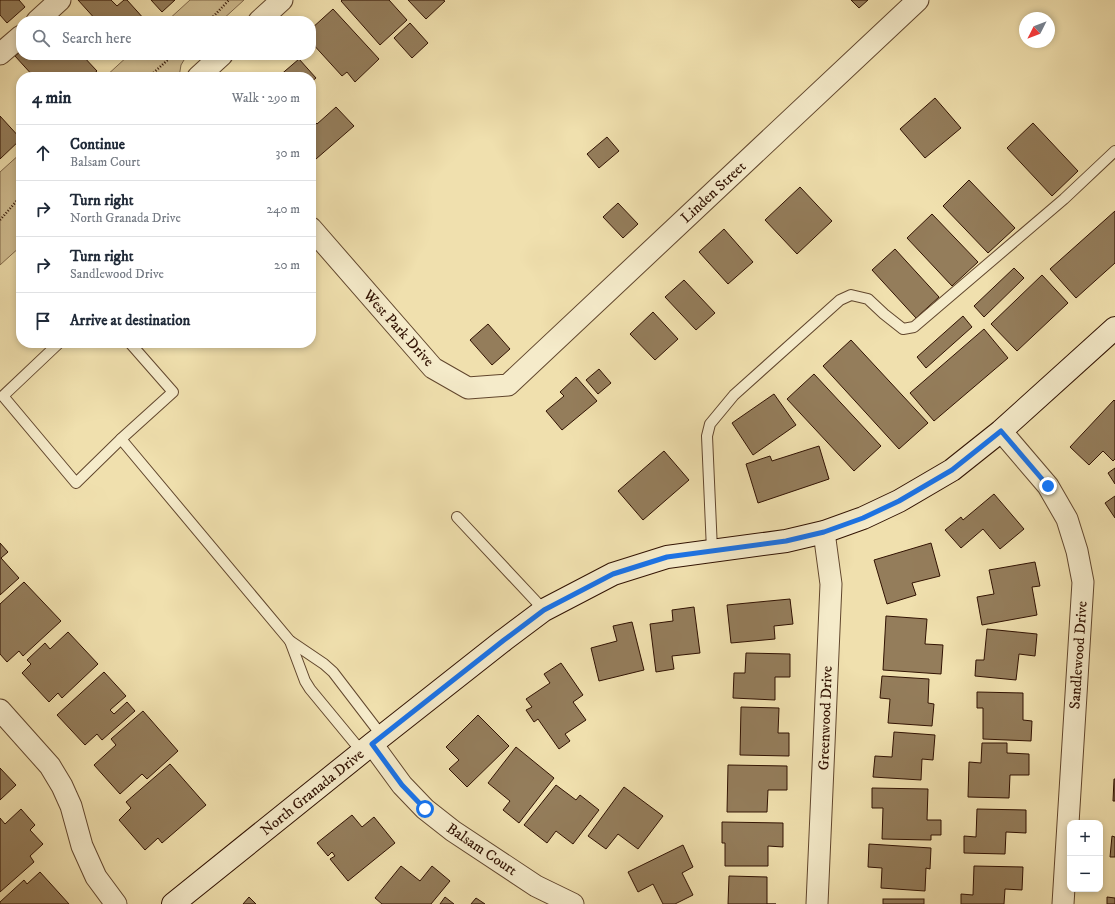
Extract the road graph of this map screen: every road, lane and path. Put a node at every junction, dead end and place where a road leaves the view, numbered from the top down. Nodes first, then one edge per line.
1 (60, 0) edge
2 (229, 0) edge
3 (282, 0) edge
4 (918, 0) edge
5 (42, 16) edge
6 (214, 16) edge
7 (264, 16) edge
8 (16, 40) edge
9 (0, 54) edge
10 (168, 60) edge
11 (217, 60) edge
12 (154, 72) edge
13 (203, 72) edge
14 (1115, 151) edge
15 (16, 202) edge
16 (0, 220) edge
17 (316, 234) edge
18 (1115, 328) edge
19 (54, 348) edge
20 (134, 348) edge
21 (508, 385) joint
22 (1001, 431) junction
23 (121, 439) junction
24 (458, 517) dead end
25 (824, 532) junction
26 (712, 550) junction
27 (544, 610) junction
28 (290, 641) junction
29 (0, 710) edge
30 (372, 744) junction
31 (116, 904) edge
32 (173, 904) edge
33 (573, 904) edge
34 (817, 904) edge
35 (1063, 904) edge

1 - 5 street
2 - 6 path
3 - 7 street
4 - 21 street, Linden Street
8 - 9 street
10 - 12 path
11 - 13 street
14 - 26 lane
15 - 16 path
17 - 21 street, West Park Drive
18 - 22 street, North Granada Drive
19 - 23 lane
20 - 23 lane
22 - 25 street, North Granada Drive
22 - 35 street, Sandlewood Drive
23 - 28 lane
24 - 27 lane
25 - 26 street, North Granada Drive
25 - 34 street, Greenwood Drive
26 - 27 street, North Granada Drive
27 - 30 street, North Granada Drive
28 - 30 lane
28 - 30 lane
29 - 31 street
30 - 32 street, North Granada Drive
30 - 33 street, Balsam Court

